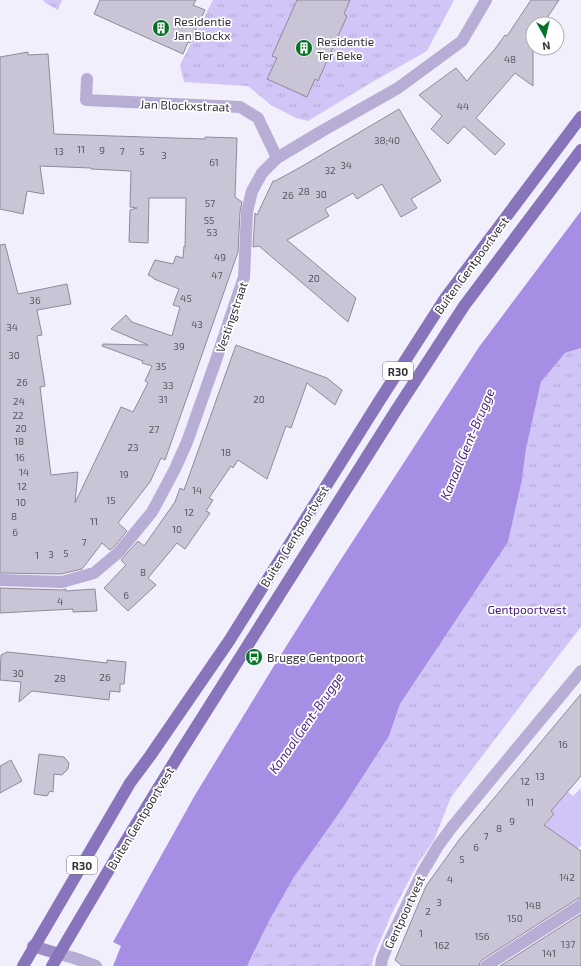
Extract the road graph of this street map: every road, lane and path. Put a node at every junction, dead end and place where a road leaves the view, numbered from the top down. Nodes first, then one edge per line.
1 (486, 0) edge
2 (87, 80) dead end
3 (581, 117) edge
4 (581, 150) edge
5 (277, 158) junction
6 (0, 580) edge
7 (581, 671) edge
8 (581, 905) edge
9 (33, 946) junction
10 (59, 954) junction
11 (22, 966) edge
12 (52, 966) edge
13 (95, 966) edge
14 (381, 966) edge
15 (486, 966) edge

1 - 5 street, Vestingstraat
2 - 5 street, Jan Blockxstraat
3 - 9 main road, Buiten Gentpoortvest / R30
4 - 10 main road, Buiten Gentpoortvest / R30
5 - 6 street, Vestingstraat
7 - 14 street, Gentpoortvest
8 - 15 street
9 - 10 main road
9 - 11 main road, Buiten Gentpoortvest / R30
10 - 12 main road, R30
10 - 13 street

